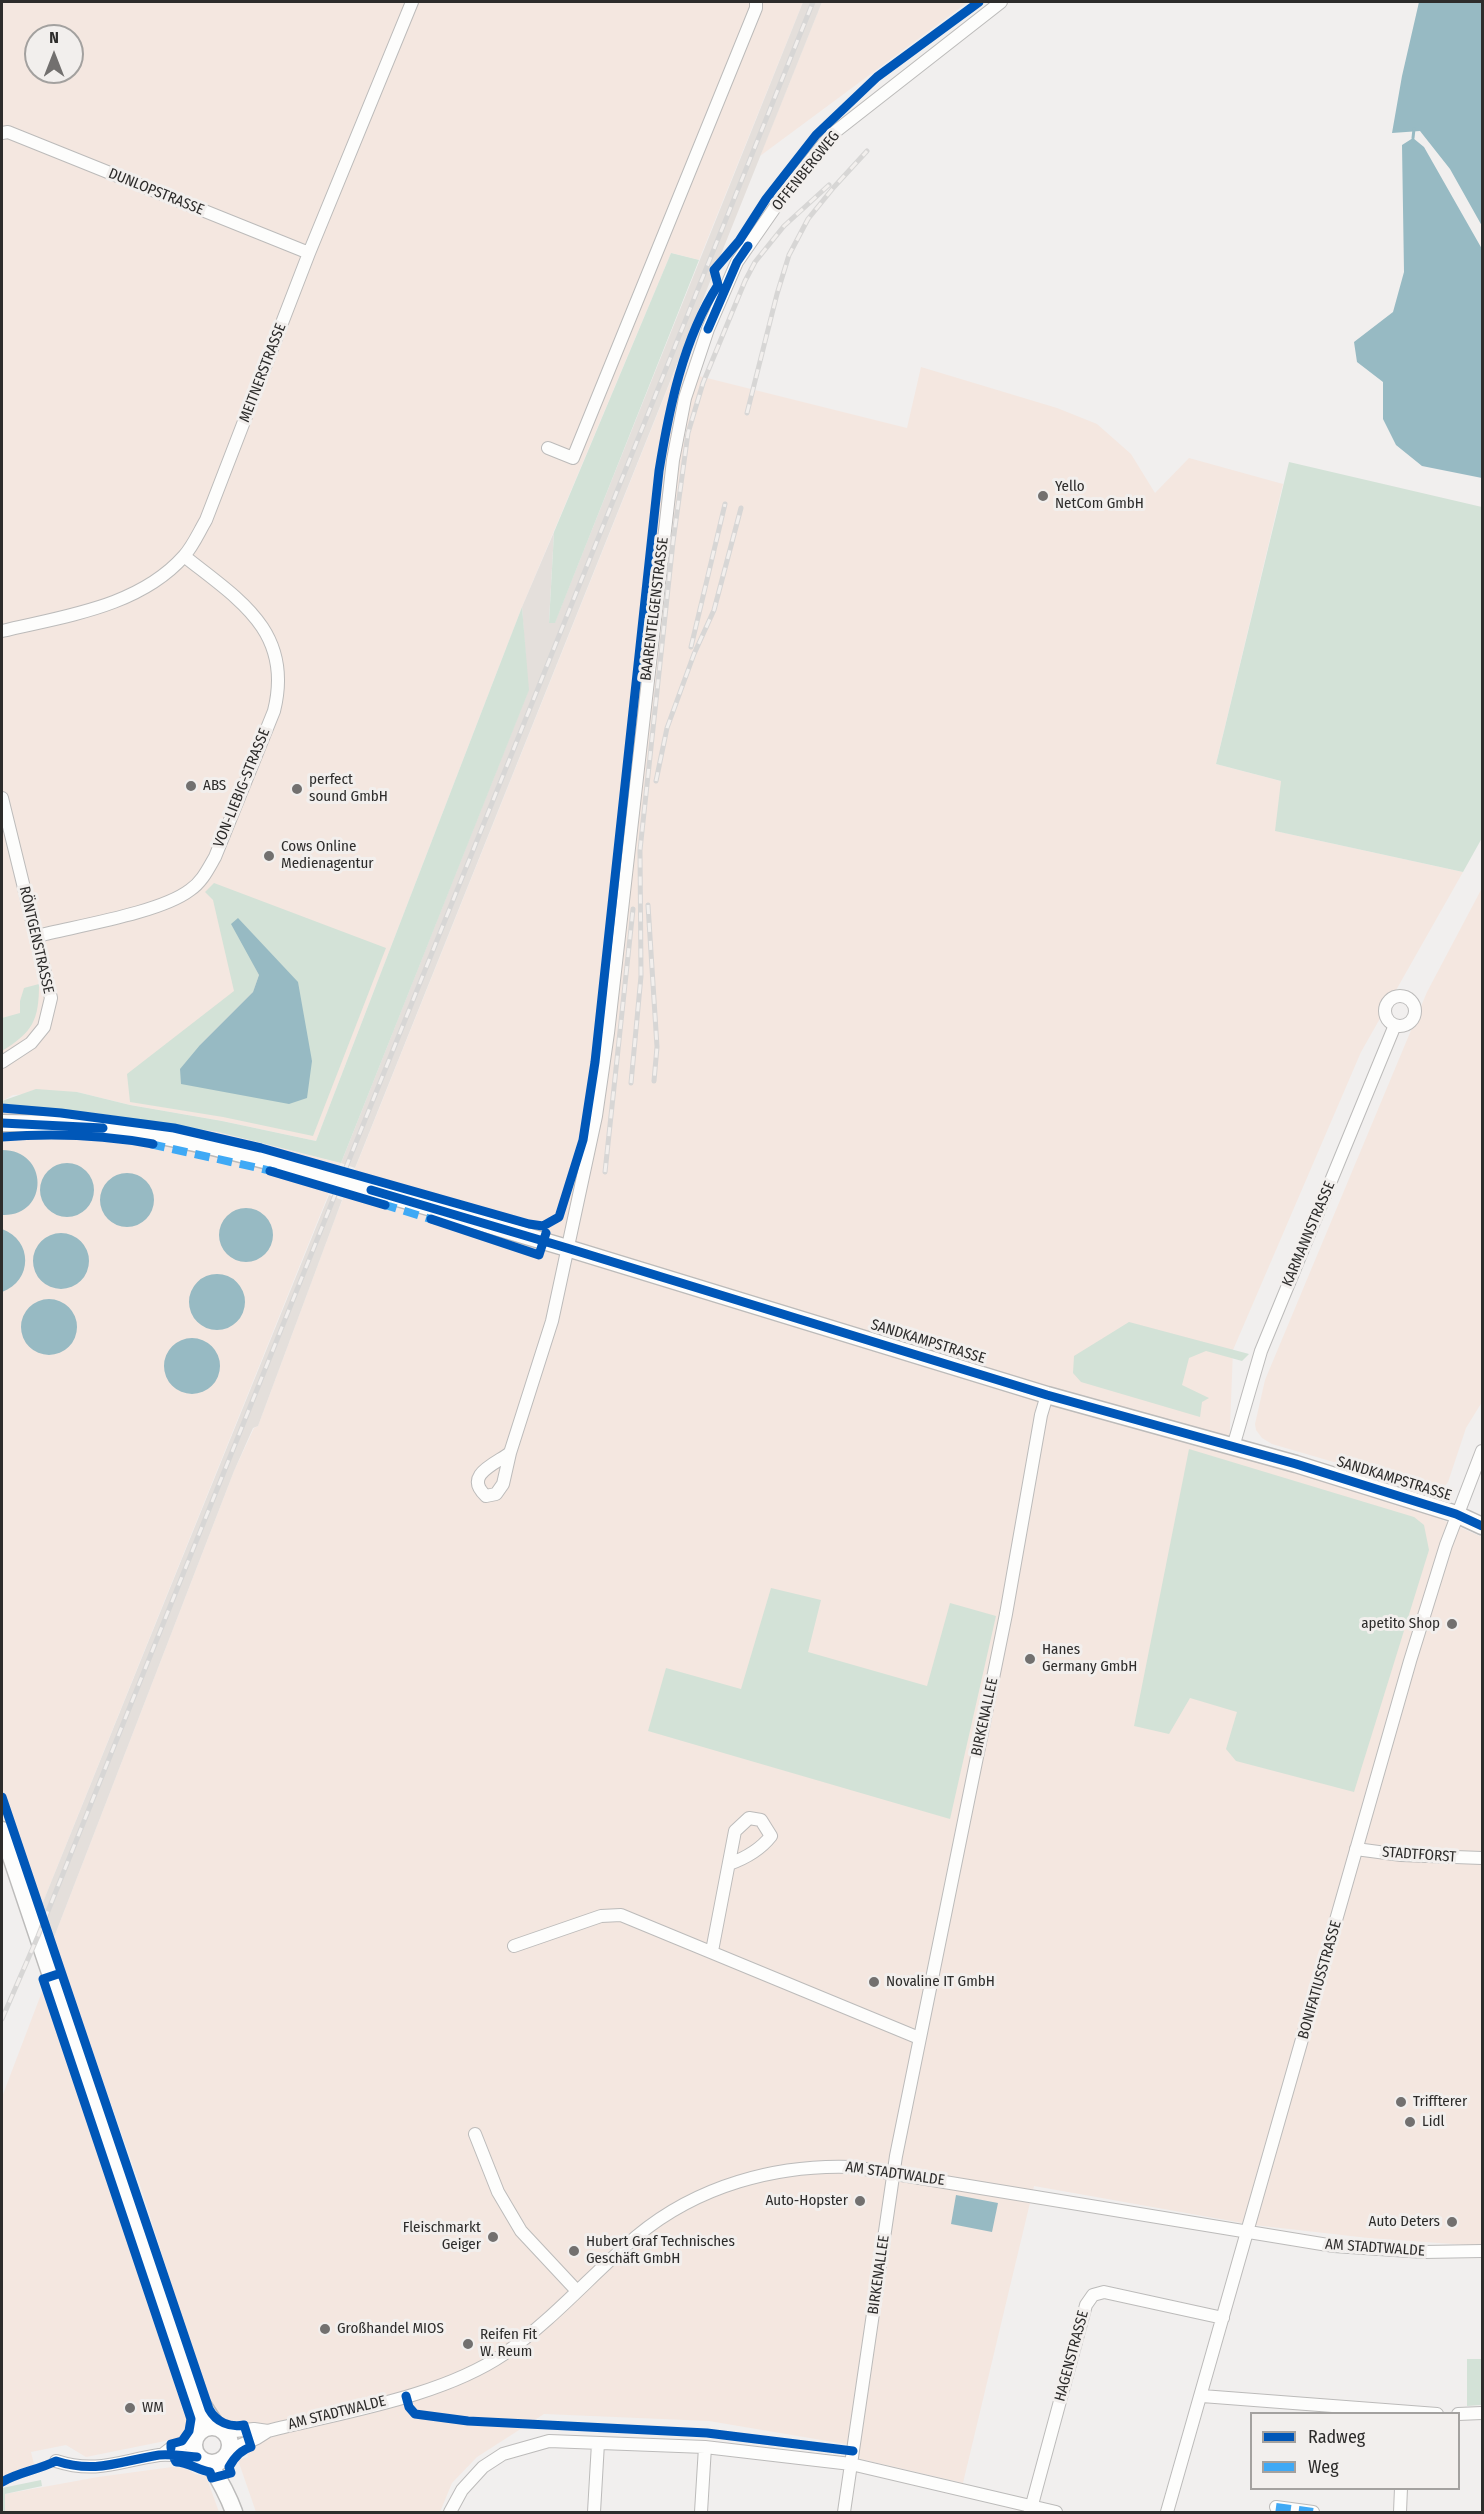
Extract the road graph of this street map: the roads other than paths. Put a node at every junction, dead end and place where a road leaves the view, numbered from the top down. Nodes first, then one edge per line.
1 (412, 2) edge
2 (756, 2) edge
3 (1001, 2) edge
4 (2, 133) edge
5 (309, 253) junction
6 (708, 329) joint
7 (548, 448) dead end
8 (184, 556) junction
9 (2, 631) edge
10 (2, 798) edge
11 (37, 936) junction
12 (1395, 1025) dead end
13 (2, 1062) edge
14 (2, 1123) edge
15 (567, 1248) junction
16 (1047, 1395) junction
17 (1233, 1447) junction
18 (1482, 1451) edge
19 (510, 1453) dead end
20 (1456, 1514) junction
21 (1482, 1526) edge
22 (2, 1830) edge
23 (1356, 1849) junction
24 (1482, 1858) edge
25 (729, 1864) dead end
26 (514, 1946) dead end
27 (712, 1951) junction
28 (919, 2038) junction
29 (475, 2134) dead end
30 (894, 2173) junction
31 (1248, 2232) junction
32 (1482, 2251) edge
33 (577, 2291) junction
34 (1223, 2318) junction
35 (195, 2393) junction
36 (1202, 2396) junction
37 (1391, 2412) edge
38 (1460, 2414) edge
39 (1482, 2414) edge
40 (221, 2430) junction
41 (268, 2431) junction
42 (598, 2443) junction
43 (705, 2447) junction
44 (199, 2449) junction
45 (228, 2454) junction
46 (56, 2461) dead end
47 (851, 2464) junction
48 (1401, 2490) edge
49 (232, 2505) edge
50 (1276, 2507) dead end
51 (1031, 2509) edge
52 (450, 2512) edge
53 (594, 2512) edge
54 (701, 2512) edge
55 (844, 2512) edge
56 (1056, 2512) edge
57 (1167, 2512) edge
58 (1313, 2512) edge
59 (1400, 2512) edge

1 - 5 street, MEITNERSTRASSE
2 - 7 street
3 - 6 street, OFFENBERGWEG
4 - 5 street, DUNLOPSTRASSE
5 - 8 street, MEITNERSTRASSE
6 - 15 street, BAARENTELGENSTRASSE
8 - 9 street, MEITNERSTRASSE
8 - 11 street, VON-LIEBIG-STRASSE
10 - 11 street, RÖNTGENSTRASSE
11 - 13 street, RÖNTGENSTRASSE
12 - 17 street, KARMANNSTRASSE
14 - 15 street, SANDKAMPSTRASSE, bridge
15 - 16 street, SANDKAMPSTRASSE
15 - 19 street
16 - 17 street, SANDKAMPSTRASSE
16 - 28 street, BIRKENALLEE
17 - 20 street, SANDKAMPSTRASSE
18 - 20 street, BONIFATIUSSTRASSE
20 - 21 street, SANDKAMPSTRASSE
20 - 23 street, BONIFATIUSSTRASSE
22 - 35 street
23 - 24 street, STADTFORST
23 - 31 street, BONIFATIUSSTRASSE
25 - 27 street
26 - 27 street
27 - 28 street
28 - 30 street, BIRKENALLEE
29 - 33 street
30 - 31 street, AM STADTWALDE
30 - 33 street, AM STADTWALDE
30 - 47 street, BIRKENALLEE
31 - 32 street, AM STADTWALDE
31 - 34 street, BONIFATIUSSTRASSE
33 - 41 street, AM STADTWALDE
34 - 36 street, BONIFATIUSSTRASSE
34 - 51 street, HAGENSTRASSE
35 - 40 street
35 - 44 street
36 - 37 street
36 - 57 street, BONIFATIUSSTRASSE
38 - 39 street
40 - 41 street, AM STADTWALDE
40 - 44 street
40 - 45 street
41 - 45 street, AM STADTWALDE
42 - 43 street
42 - 52 street
42 - 53 street
43 - 47 street
43 - 54 street
44 - 45 street
44 - 46 street
44 - 49 street
45 - 49 street
47 - 51 street
47 - 55 street, BIRKENALLEE
48 - 59 street
50 - 58 street
51 - 56 street

